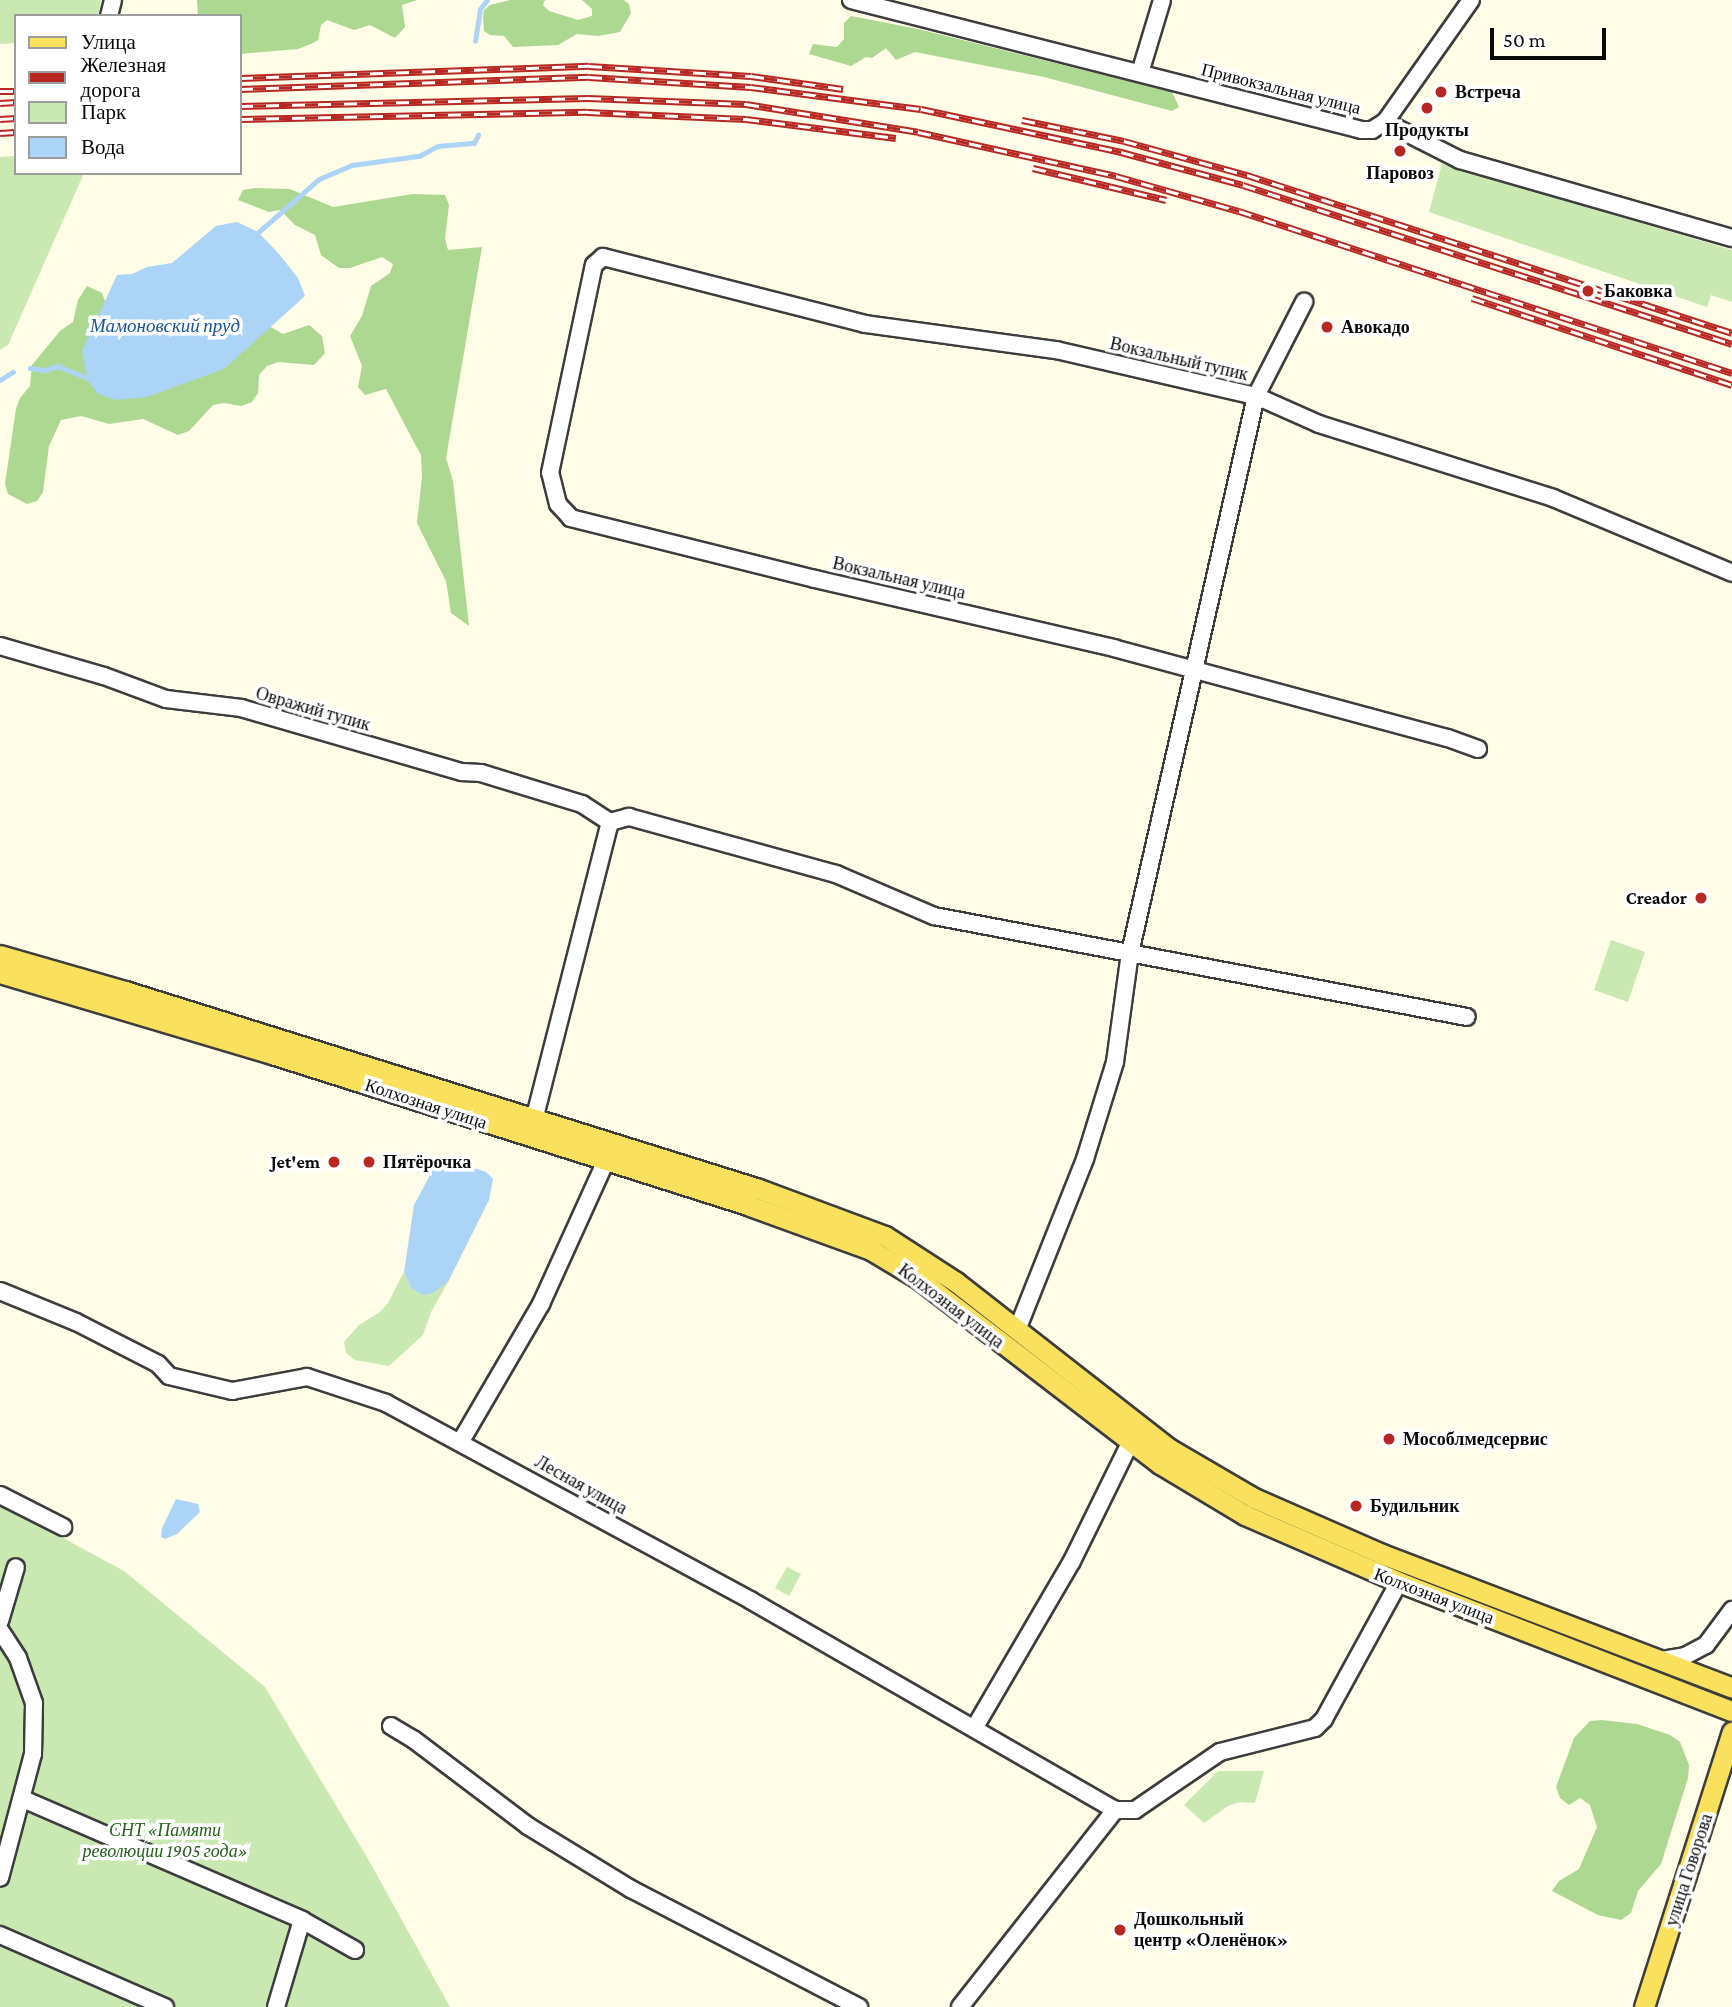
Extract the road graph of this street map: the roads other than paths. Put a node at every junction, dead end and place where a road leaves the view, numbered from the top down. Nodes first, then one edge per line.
1 (851, 0) edge
2 (1162, 0) edge
3 (1471, 0) edge
4 (1140, 73) junction
5 (1385, 122) junction
6 (1732, 238) edge
7 (597, 260) joint
8 (1304, 302) dead end
9 (1256, 396) junction
10 (1732, 573) edge
11 (0, 646) edge
12 (1193, 668) junction
13 (1478, 749) dead end
14 (610, 822) junction
15 (1130, 953) junction
16 (0, 955) edge
17 (0, 973) edge
18 (1467, 1017) dead end
19 (534, 1120) junction
20 (606, 1161) junction
21 (0, 1291) edge
22 (1017, 1330) junction
23 (460, 1441) junction
24 (1130, 1443) junction
25 (0, 1495) edge
26 (63, 1527) dead end
27 (16, 1567) dead end
28 (1399, 1583) junction
29 (1732, 1610) edge
30 (0, 1621) edge
31 (0, 1630) edge
32 (1662, 1660) junction
33 (1732, 1688) edge
34 (1732, 1711) edge
35 (391, 1726) dead end
36 (975, 1727) junction
37 (1732, 1732) edge
38 (23, 1798) junction
39 (1115, 1810) junction
40 (0, 1878) edge
41 (302, 1920) junction
42 (0, 1935) edge
43 (355, 1950) dead end
44 (165, 2007) edge
45 (276, 2007) edge
46 (859, 2007) edge
47 (960, 2007) edge
48 (1644, 2007) edge

1 - 4 street, Привокзальная улица
2 - 4 street
3 - 5 street
4 - 5 street, Привокзальная улица
5 - 6 street
7 - 9 street, Вокзальный тупик
7 - 12 street, Вокзальная улица
8 - 9 street
9 - 10 street, Вокзальный тупик
9 - 12 street
11 - 14 street, Овражий тупик
12 - 13 street, Вокзальная улица
12 - 15 street
14 - 15 street
14 - 19 street
15 - 18 street
15 - 22 street
16 - 19 main road, Колхозная улица
17 - 20 main road, Колхозная улица
19 - 22 main road, Колхозная улица
20 - 23 street
20 - 24 main road, Колхозная улица
21 - 23 street, Лесная улица
22 - 32 main road, Колхозная улица
23 - 36 street, Лесная улица
24 - 28 main road, Колхозная улица
24 - 36 street
25 - 26 street
27 - 30 street
28 - 34 main road, Колхозная улица
28 - 39 street
29 - 32 street
31 - 38 street
32 - 33 main road, Колхозная улица
35 - 46 street
36 - 39 street, Лесная улица
37 - 48 main road, улица Говорова
38 - 40 street
38 - 41 street
39 - 47 street
41 - 43 street
41 - 45 street
42 - 44 street

